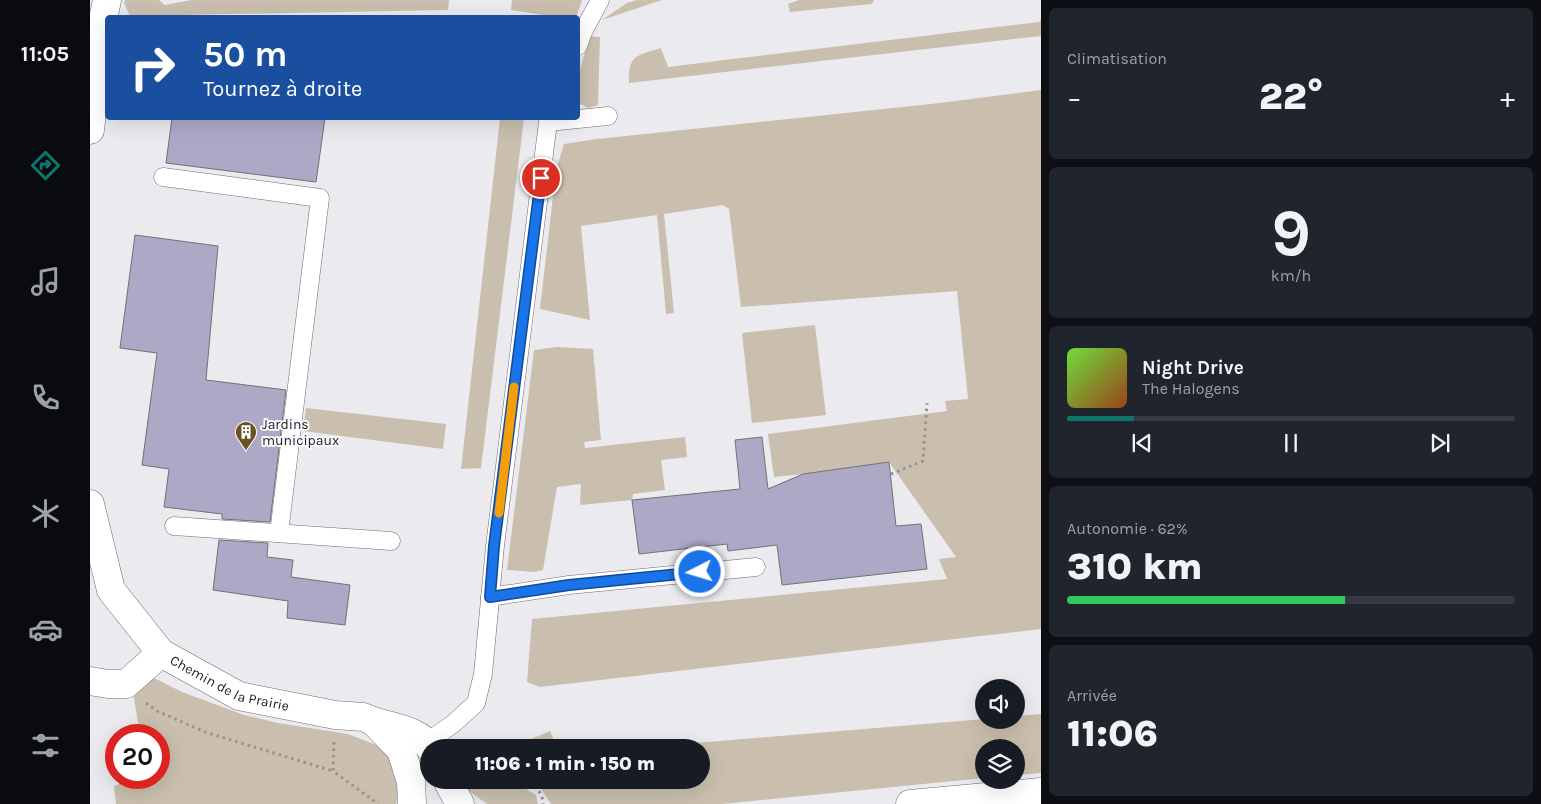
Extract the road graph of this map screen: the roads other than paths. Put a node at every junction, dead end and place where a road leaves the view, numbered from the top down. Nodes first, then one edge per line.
1 (107, 0) edge
2 (600, 0) edge
3 (580, 39) edge
4 (608, 116) dead end
5 (580, 118) edge
6 (549, 120) edge
7 (90, 130) edge
8 (163, 177) dead end
9 (90, 504) edge
10 (174, 526) dead end
11 (279, 534) junction
12 (391, 540) dead end
13 (756, 567) dead end
14 (490, 597) junction
15 (161, 653) junction
16 (90, 681) edge
17 (374, 721) junction
18 (435, 739) edge
19 (420, 740) edge
20 (452, 789) edge
21 (1041, 792) edge
22 (412, 804) edge
23 (460, 804) edge
24 (910, 804) edge

1 - 7 street
2 - 3 lane
4 - 5 lane
6 - 14 lane
8 - 11 lane
9 - 15 street, Chemin de la Prairie
10 - 11 lane
11 - 12 lane
13 - 14 lane
14 - 18 lane
15 - 16 street
15 - 17 street, Chemin de la Prairie
17 - 19 street, Chemin de la Prairie
17 - 22 street
20 - 23 street
21 - 24 street

